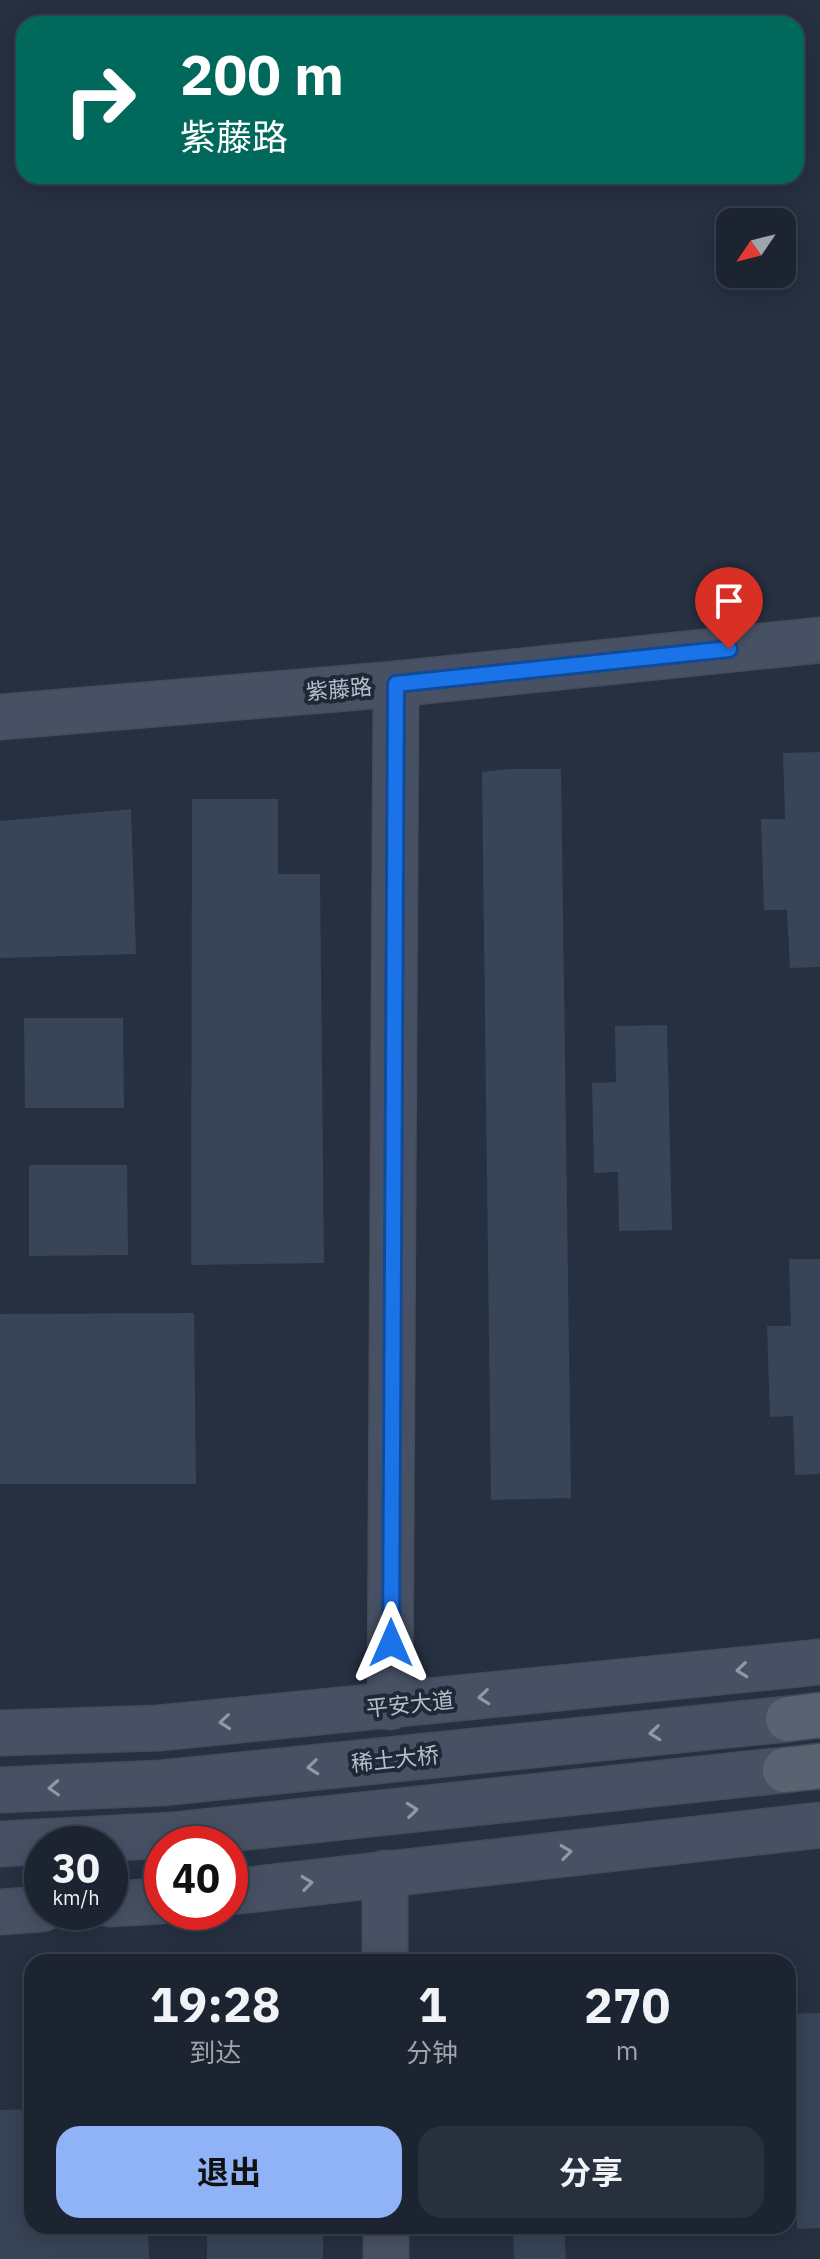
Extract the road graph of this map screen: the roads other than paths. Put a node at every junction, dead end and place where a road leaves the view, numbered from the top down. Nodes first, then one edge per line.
1 (820, 640) edge
2 (396, 684) junction
3 (0, 717) edge
4 (820, 1662) edge
5 (390, 1707) junction
6 (804, 1717) edge
7 (0, 1733) edge
8 (802, 1768) edge
9 (0, 1790) edge
10 (820, 1825) edge
11 (0, 1844) edge
12 (385, 1873) junction
13 (248, 1890) edge
14 (24, 1910) edge
15 (0, 1912) edge
16 (385, 1954) edge
17 (386, 2234) edge
18 (386, 2259) edge

1 - 2 street, 紫藤路
2 - 3 street, 紫藤路
2 - 5 street
4 -> 5 street, 平安大道
5 -> 7 street, 平安大道
6 -> 9 street, 稀土大桥
11 -> 8 street
12 -> 10 street
13 -> 12 street
12 - 16 street
14 - 15 street
17 - 18 street

